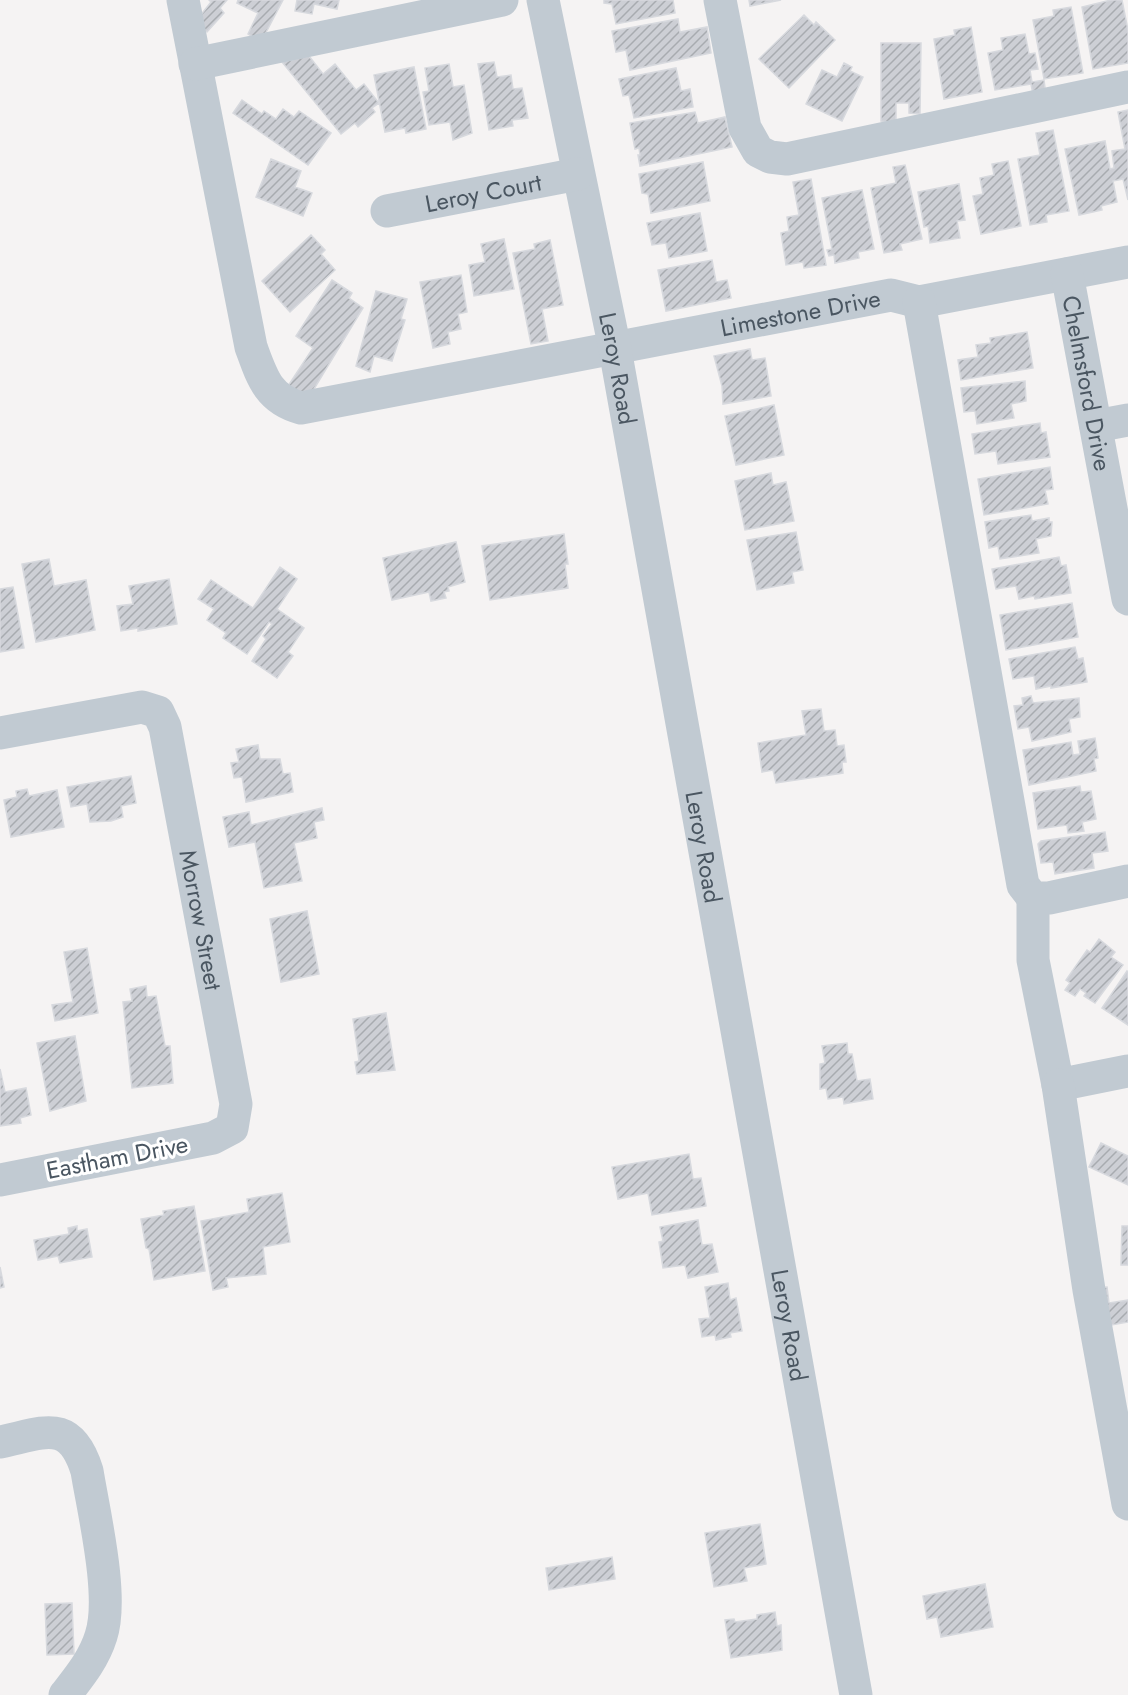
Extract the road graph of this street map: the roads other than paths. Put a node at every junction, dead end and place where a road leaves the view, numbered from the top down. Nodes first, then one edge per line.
1 (183, 0) edge
2 (502, 0) edge
3 (543, 0) edge
4 (720, 0) edge
5 (195, 64) junction
6 (1128, 87) edge
7 (578, 174) junction
8 (387, 211) dead end
9 (1128, 262) edge
10 (1067, 274) junction
11 (919, 302) junction
12 (615, 349) junction
13 (1128, 420) edge
14 (1096, 426) junction
15 (1127, 588) edge
16 (0, 734) edge
17 (1128, 881) edge
18 (1033, 898) junction
19 (1128, 1071) edge
20 (1058, 1085) junction
21 (232, 1128) joint
22 (0, 1180) edge
23 (0, 1443) edge
24 (1128, 1504) edge
25 (65, 1695) edge
26 (856, 1695) edge

1 - 5 street, Limestone Drive
2 - 5 street
3 - 7 street, Leroy Road
4 - 6 street
5 - 12 street, Limestone Drive
7 - 8 street, Leroy Court
7 - 12 street, Leroy Road
9 - 10 street, Limestone Drive
10 - 11 street, Limestone Drive
10 - 14 street, Chelmsford Drive
11 - 12 street, Limestone Drive
11 - 18 street
12 - 26 street, Leroy Road
13 - 14 street
14 - 15 street, Chelmsford Drive
16 - 21 street, Morrow Street
17 - 18 street
18 - 20 street
19 - 20 street
20 - 24 street
21 - 22 street, Eastham Drive
23 - 25 street

